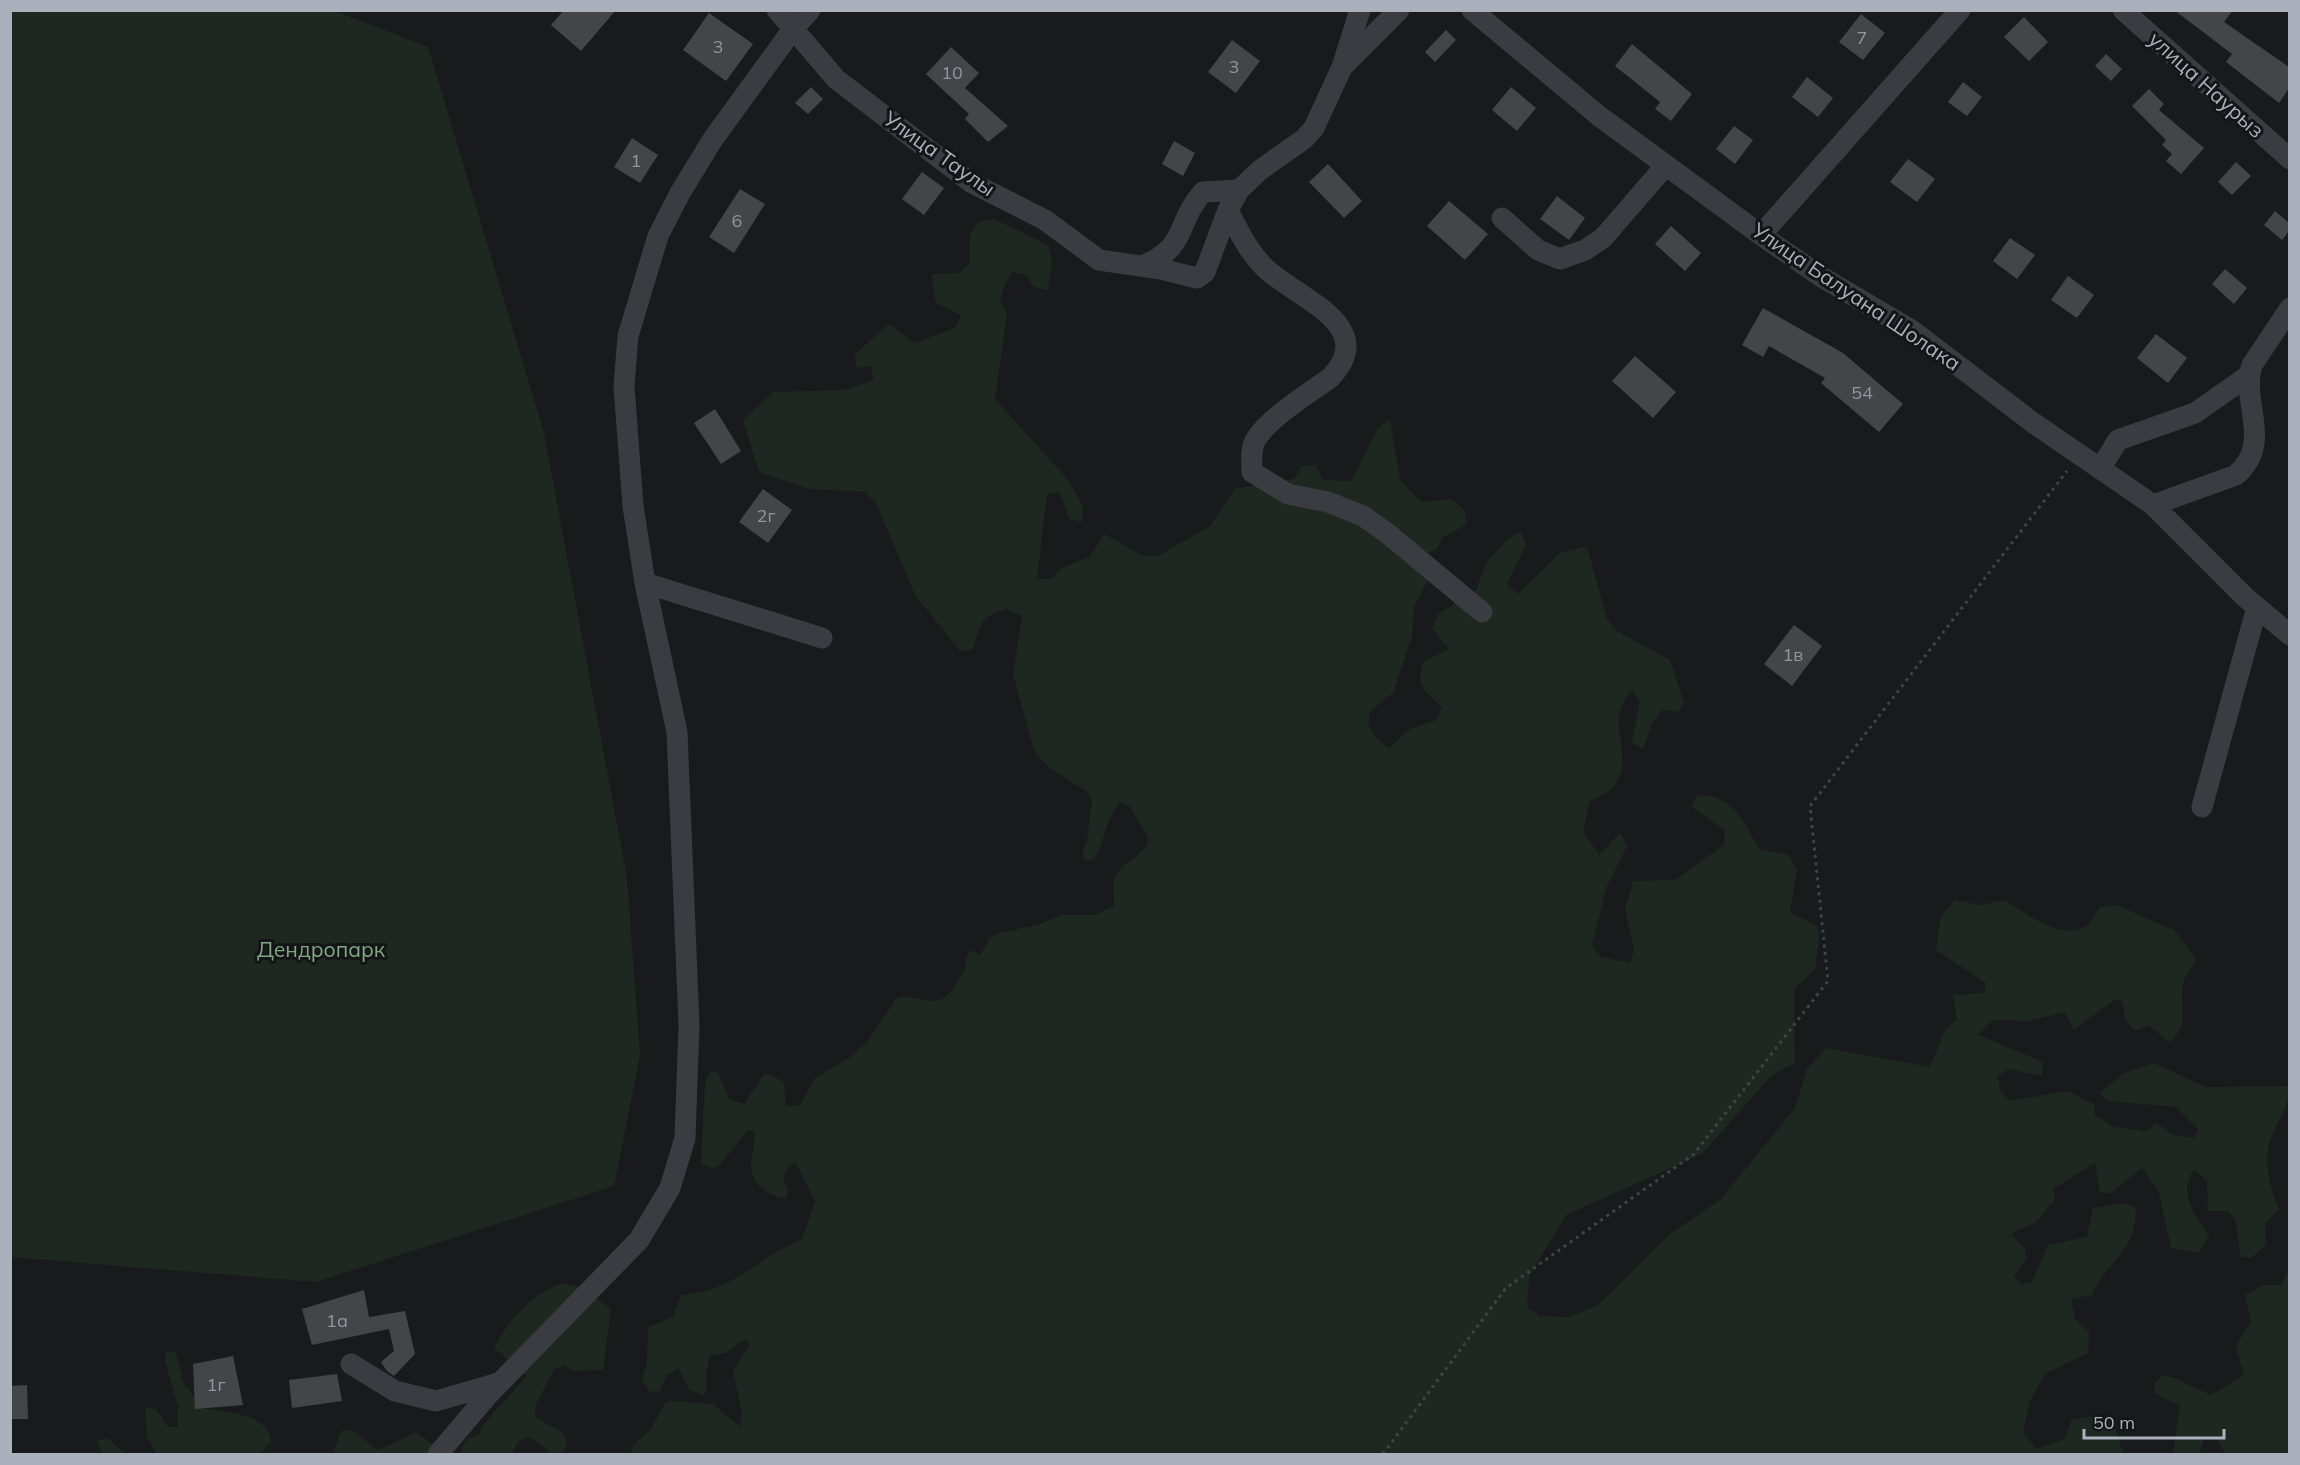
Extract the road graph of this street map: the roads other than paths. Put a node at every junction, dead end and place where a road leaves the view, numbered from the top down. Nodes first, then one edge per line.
1 (777, 10) edge
2 (810, 10) edge
3 (1360, 10) edge
4 (1399, 10) edge
5 (1472, 10) edge
6 (1960, 10) edge
7 (2123, 10) edge
8 (793, 29) junction
9 (1342, 67) junction
10 (2289, 159) edge
11 (1666, 165) junction
12 (1239, 190) junction
13 (1228, 210) junction
14 (1502, 218) dead end
15 (1761, 235) junction
16 (1151, 268) junction
17 (2289, 308) edge
18 (2248, 375) junction
19 (2100, 469) junction
20 (2153, 505) junction
21 (645, 583) junction
22 (2257, 607) junction
23 (1482, 612) dead end
24 (2289, 635) edge
25 (822, 638) dead end
26 (2202, 807) dead end
27 (351, 1364) dead end
28 (500, 1382) junction
29 (438, 1455) edge

1 - 8 street, Улица Таулы
2 - 8 street
3 - 9 street
4 - 9 street
5 - 11 street, Улица Балуана Шолака
6 - 15 street
7 - 10 street, улица Наурыз
8 - 16 street, Улица Таулы
8 - 21 street
9 - 12 street
11 - 14 street
11 - 15 street, Улица Балуана Шолака
12 - 13 street
12 - 16 street
13 - 16 street, Улица Таулы
13 - 23 street
15 - 19 street, Улица Балуана Шолака
17 - 18 street
18 - 19 street
18 - 20 street
19 - 20 street, Улица Балуана Шолака
20 - 22 street, Улица Балуана Шолака
21 - 25 street
21 - 28 street
22 - 24 street, Улица Балуана Шолака
22 - 26 street
27 - 28 street
28 - 29 street

